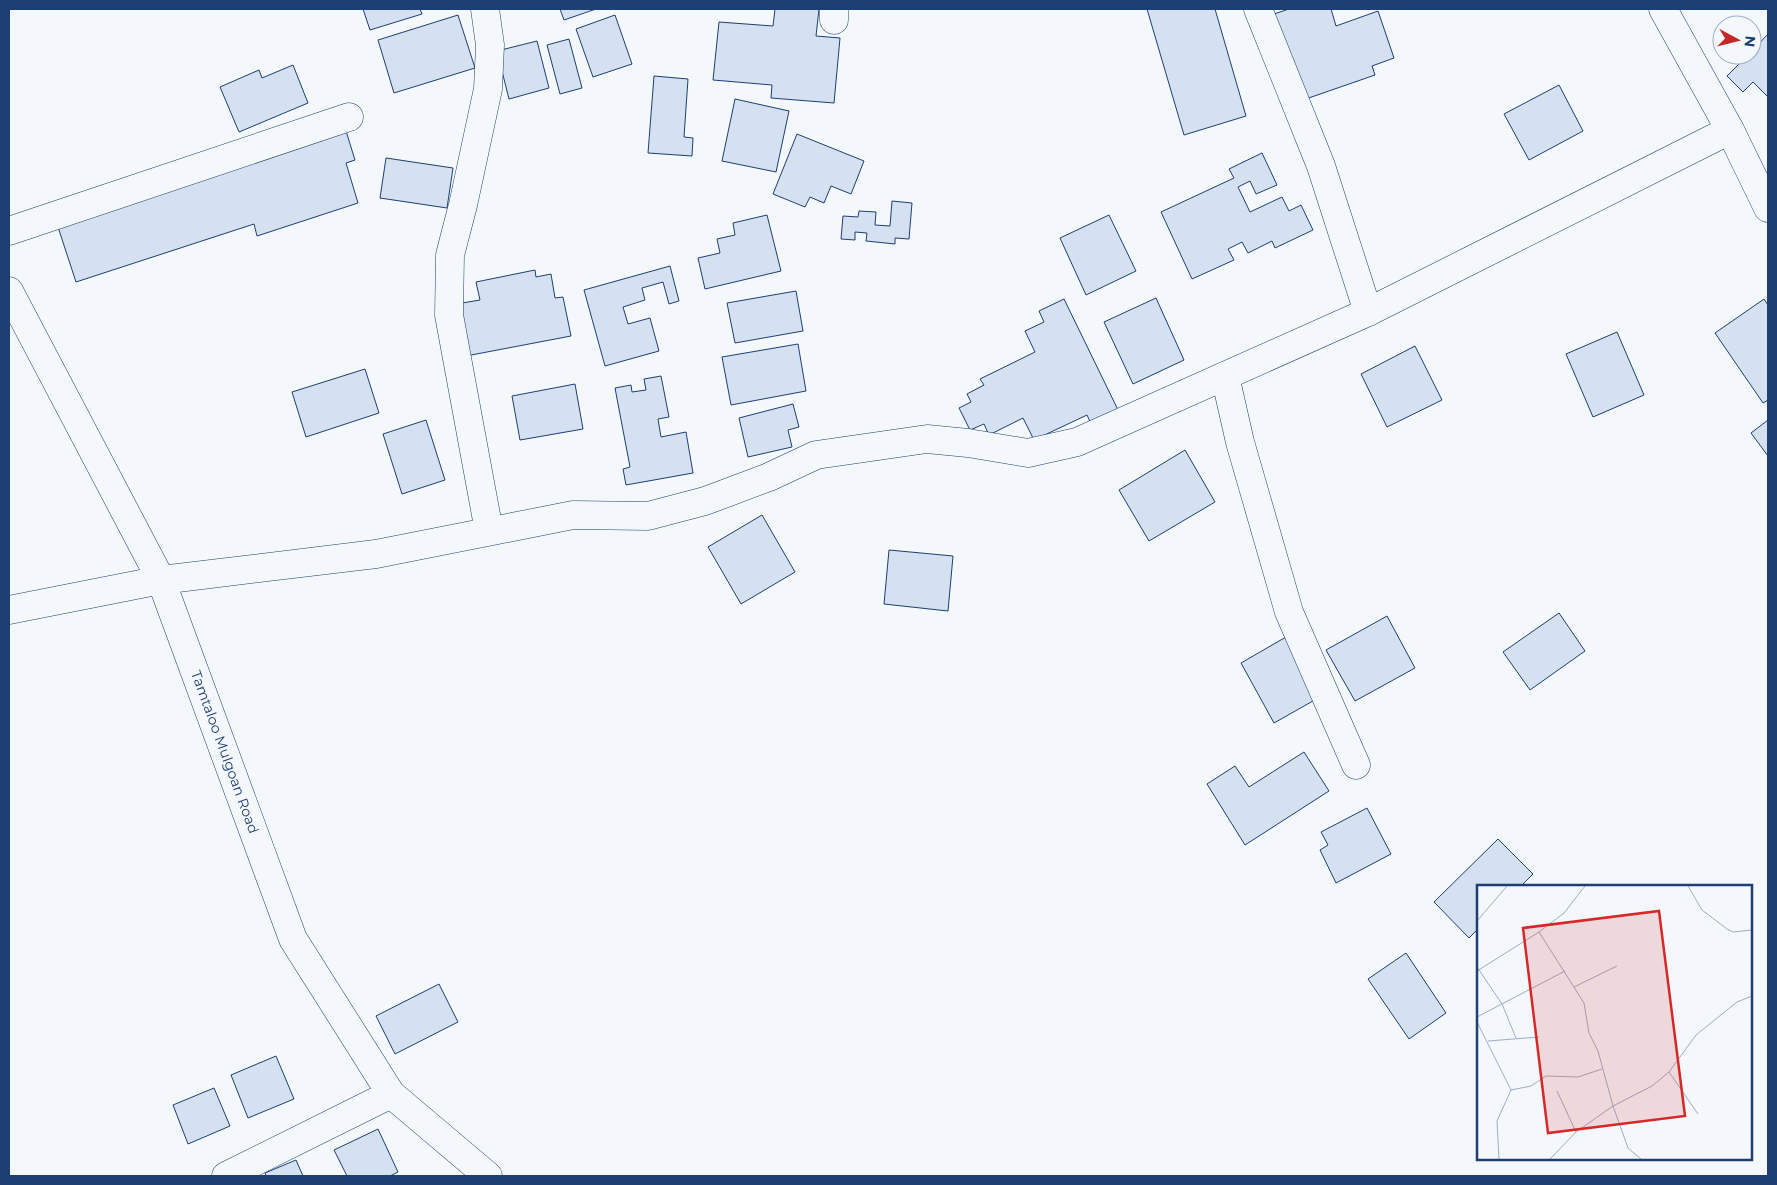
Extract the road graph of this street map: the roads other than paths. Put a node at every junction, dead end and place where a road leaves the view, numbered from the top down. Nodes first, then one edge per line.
1 (485, 9) edge
2 (1258, 9) edge
3 (1663, 9) edge
4 (349, 117) dead end
5 (1730, 130) junction
6 (1768, 208) edge
7 (9, 231) edge
8 (9, 291) edge
9 (1368, 312) junction
10 (1225, 376) junction
11 (489, 531) junction
12 (162, 580) junction
13 (9, 610) edge
14 (1356, 765) dead end
15 (391, 1094) junction
16 (226, 1176) edge
17 (488, 1176) edge

1 - 11 street
2 - 9 street
3 - 5 street
4 - 7 street
5 - 6 street
5 - 9 street
8 - 12 street, Tamtaloo Mulgoan Road
9 - 10 street
10 - 11 street
10 - 14 street
11 - 12 street
12 - 13 street
12 - 15 street, Tamtaloo Mulgoan Road
15 - 16 street
15 - 17 street, Tamtaloo Mulgoan Road

